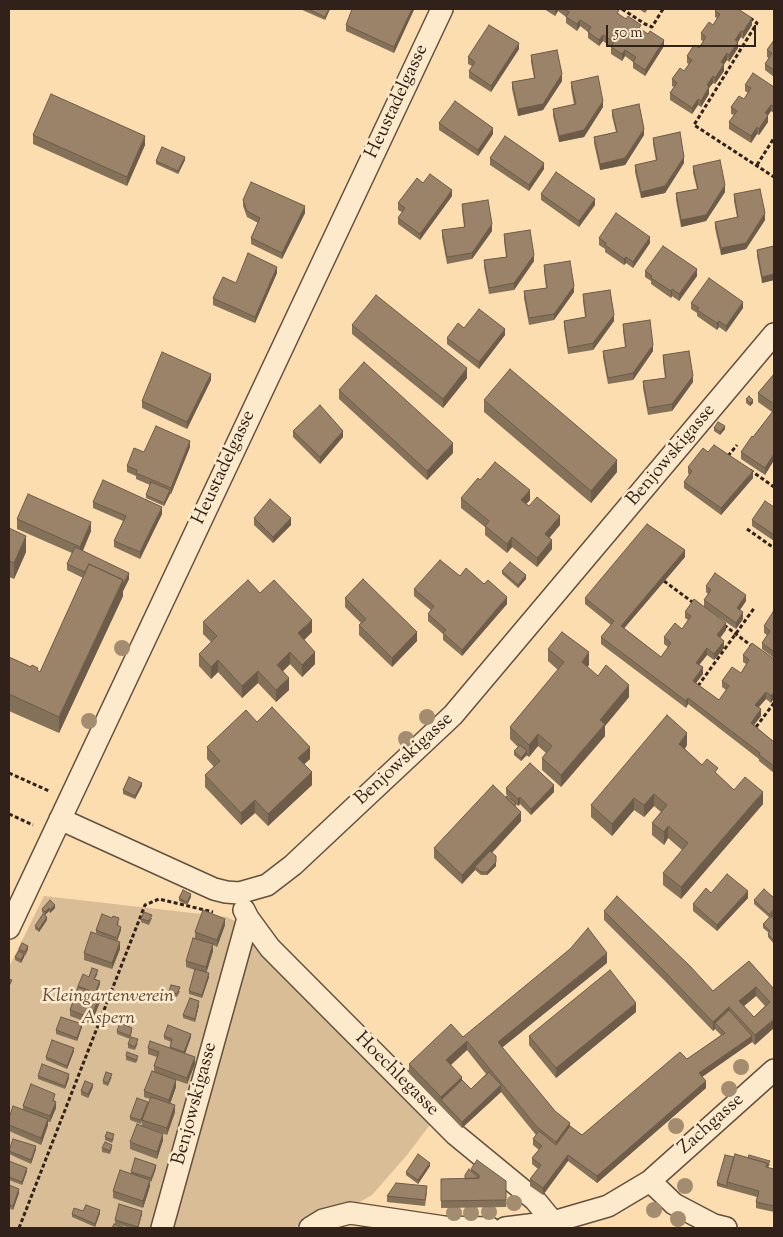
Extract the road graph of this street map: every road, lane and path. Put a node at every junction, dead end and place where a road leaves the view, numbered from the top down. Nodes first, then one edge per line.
1 (442, 9) edge
2 (622, 9) edge
3 (663, 9) edge
4 (749, 18) edge
5 (773, 141) edge
6 (757, 165) junction
7 (774, 177) edge
8 (774, 334) edge
9 (737, 445) dead end
10 (722, 451) edge
11 (728, 456) junction
12 (736, 461) edge
13 (744, 466) edge
14 (774, 487) edge
15 (748, 529) dead end
16 (774, 548) edge
17 (664, 581) edge
18 (696, 605) edge
19 (755, 607) dead end
20 (720, 622) edge
21 (736, 634) junction
22 (759, 650) edge
23 (698, 686) edge
24 (774, 704) edge
25 (756, 727) edge
26 (9, 773) edge
27 (49, 791) dead end
28 (9, 814) edge
29 (60, 819) junction
30 (33, 825) dead end
31 (239, 893) junction
32 (248, 918) junction
33 (9, 928) edge
34 (774, 1070) edge
35 (650, 1181) junction
36 (553, 1222) junction
37 (19, 1228) edge
38 (162, 1228) edge
39 (310, 1228) edge
40 (490, 1228) edge
41 (505, 1228) edge
42 (726, 1228) edge

1 - 29 street, Heustadelgasse
2 - 3 path
4 - 6 path
5 - 6 path
6 - 7 path
8 - 31 street, Benjowskigasse
9 - 11 path
10 - 11 path
11 - 12 path
13 - 14 path
15 - 16 path
17 - 18 path
19 - 21 path
20 - 21 path
21 - 22 path
21 - 23 path
24 - 25 path
26 - 27 path
28 - 30 path
29 - 31 street
29 - 33 street, Heustadelgasse
31 - 32 street
32 - 36 street, Hoechlegasse
32 - 37 path
32 - 38 street, Benjowskigasse
34 - 35 street, Zachgasse
35 - 36 street, Zachgasse
35 - 42 street
36 - 41 street, Zachgasse
39 - 40 street

